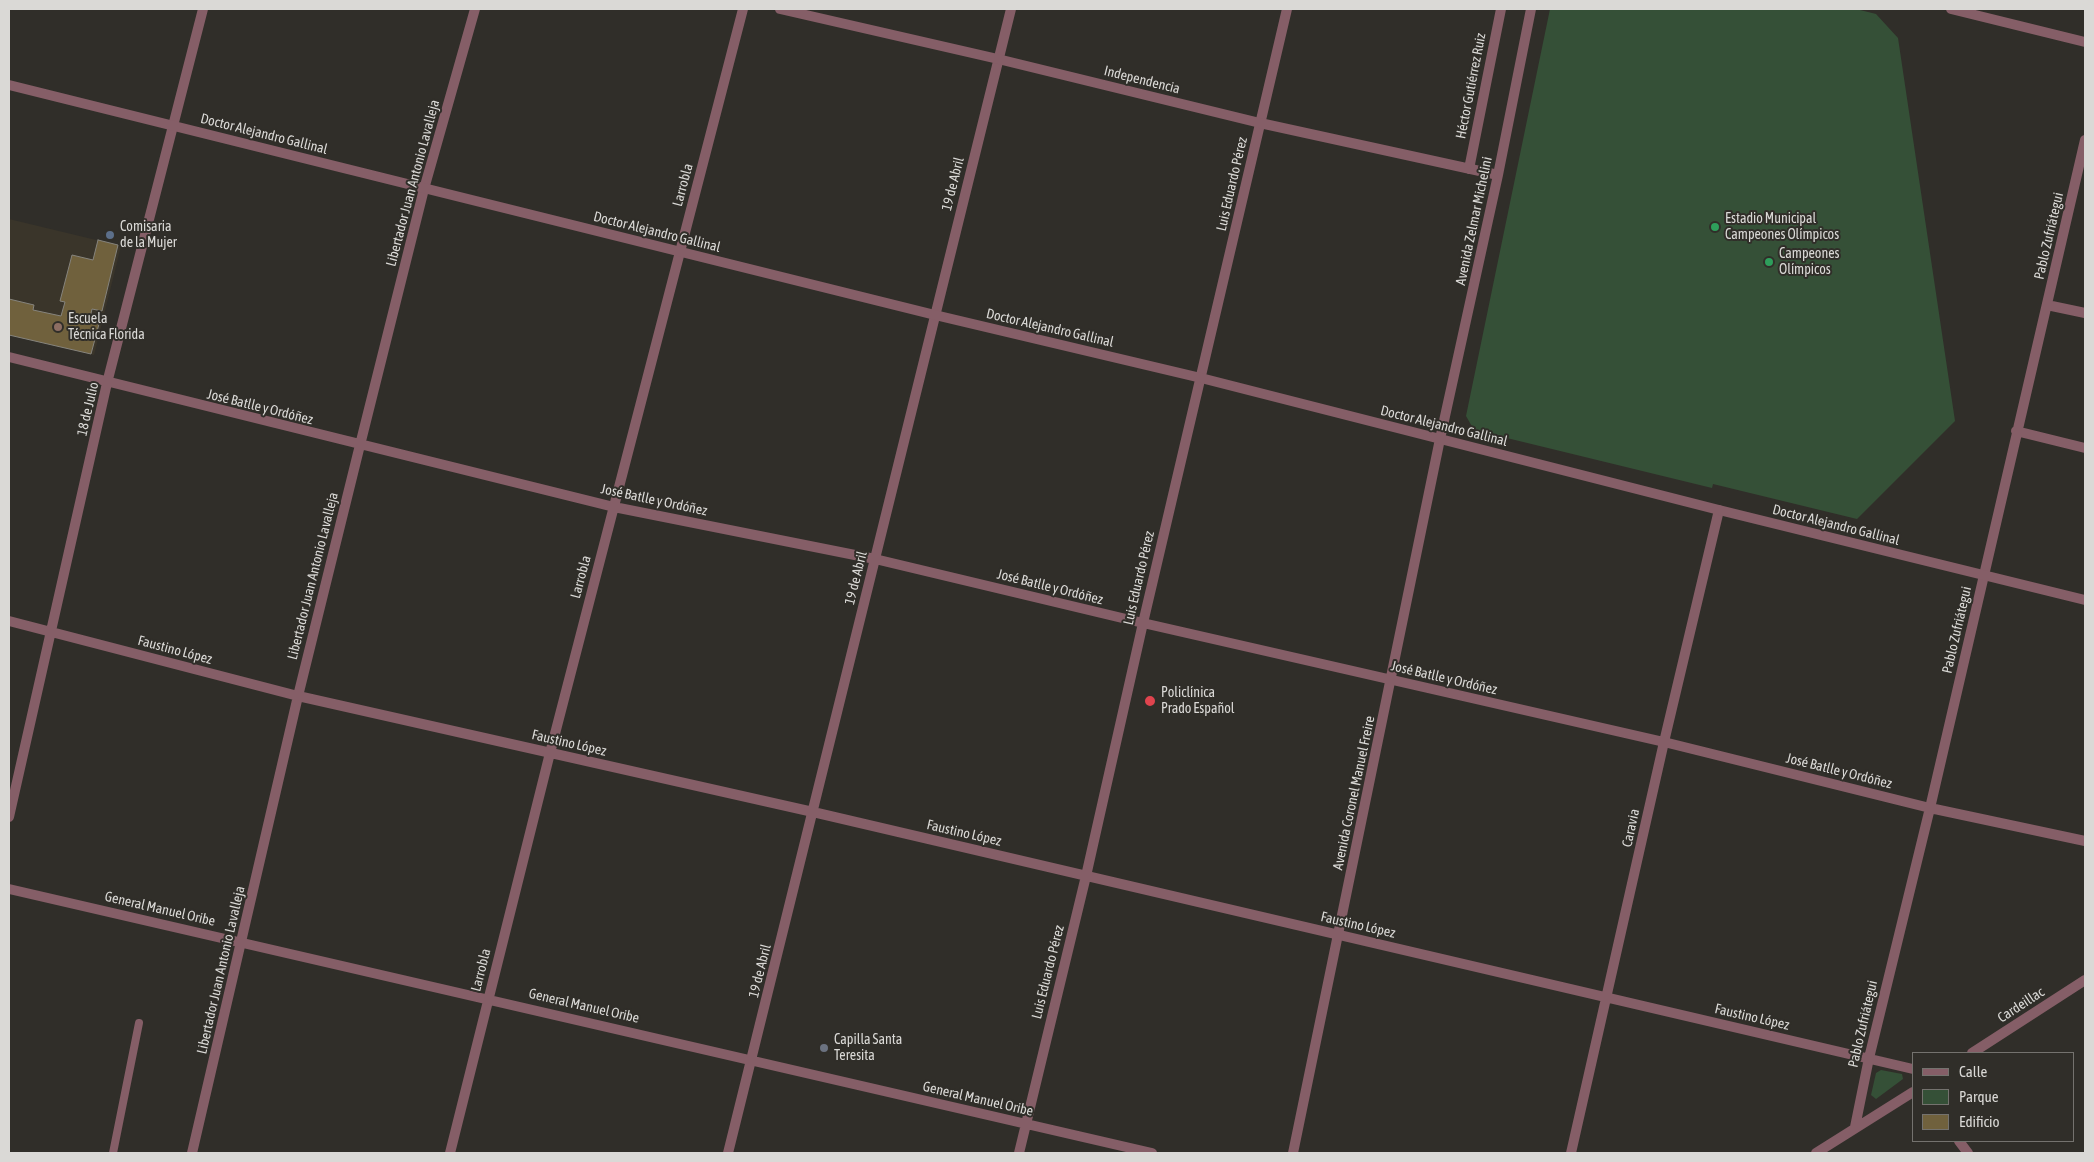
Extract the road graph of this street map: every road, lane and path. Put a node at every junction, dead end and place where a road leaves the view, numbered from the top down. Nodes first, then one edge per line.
1 (203, 9) edge
2 (475, 9) edge
3 (743, 9) edge
4 (780, 9) edge
5 (1011, 9) edge
6 (1287, 9) edge
7 (1500, 9) edge
8 (1531, 9) edge
9 (1951, 9) edge
10 (2085, 42) edge
11 (998, 59) junction
12 (9, 85) edge
13 (1260, 123) junction
14 (172, 125) junction
15 (2085, 140) edge
16 (1469, 169) junction
17 (1498, 175) junction
18 (424, 189) junction
19 (679, 252) junction
20 (2047, 304) junction
21 (2085, 314) edge
22 (935, 315) junction
23 (9, 357) edge
24 (1201, 378) junction
25 (107, 383) junction
26 (2016, 431) junction
27 (1440, 439) junction
28 (360, 446) junction
29 (2085, 448) edge
30 (614, 506) junction
31 (1719, 510) junction
32 (875, 559) junction
33 (1984, 576) junction
34 (2085, 600) edge
35 (9, 621) edge
36 (1143, 623) junction
37 (52, 632) junction
38 (1392, 680) junction
39 (298, 696) junction
40 (1664, 742) junction
41 (550, 753) junction
42 (1930, 808) junction
43 (813, 812) junction
44 (9, 817) edge
45 (2085, 841) edge
46 (1086, 876) junction
47 (9, 889) edge
48 (1338, 934) junction
49 (242, 942) junction
50 (2085, 980) edge
51 (488, 998) junction
52 (1607, 998) junction
53 (140, 1023) dead end
54 (1974, 1052) edge
55 (1869, 1058) junction
56 (752, 1060) junction
57 (1912, 1068) edge
58 (1912, 1093) edge
59 (1026, 1124) junction
60 (1855, 1127) junction
61 (1960, 1142) edge
62 (113, 1153) edge
63 (192, 1153) edge
64 (450, 1153) edge
65 (728, 1153) edge
66 (1019, 1153) edge
67 (1152, 1153) edge
68 (1293, 1153) edge
69 (1571, 1153) edge
70 (1816, 1153) edge
71 (1968, 1153) edge

1 - 14 street, 18 de Julio
2 - 18 street, Libertador Juan Antonio Lavalleja
3 - 19 street, Larrobla
4 - 11 street, Independencia
5 - 11 street, 19 de Abril
6 - 13 street, Luis Eduardo Pérez
7 - 16 street, Héctor Gutiérrez Ruiz
8 - 17 street, Avenida Zelmar Michelini
9 - 10 street
11 - 13 street, Independencia
11 - 22 street, 19 de Abril
12 - 14 street, Doctor Alejandro Gallinal
13 - 16 street, Independencia
13 - 24 street, Luis Eduardo Pérez
14 - 18 street, Doctor Alejandro Gallinal
14 - 25 street, 18 de Julio
15 - 20 street, Pablo Zufriátegui
16 - 17 street, Independencia
17 - 27 street, Avenida Zelmar Michelini
18 - 19 street, Doctor Alejandro Gallinal
18 - 28 street, Libertador Juan Antonio Lavalleja
19 - 22 street, Doctor Alejandro Gallinal
19 - 30 street, Larrobla
20 - 21 street
20 - 26 street, Pablo Zufriátegui
22 - 24 street, Doctor Alejandro Gallinal
22 - 32 street, 19 de Abril
23 - 25 street, José Batlle y Ordóñez
24 - 27 street, Doctor Alejandro Gallinal
24 - 36 street, Luis Eduardo Pérez
25 - 28 street, José Batlle y Ordóñez
25 - 37 street, 18 de Julio
26 - 29 street
26 - 33 street, Pablo Zufriátegui
27 - 31 street, Doctor Alejandro Gallinal
27 - 38 street, Avenida Coronel Manuel Freire
28 - 30 street, José Batlle y Ordóñez
28 - 39 street, Libertador Juan Antonio Lavalleja
30 - 32 street, José Batlle y Ordóñez
30 - 41 street, Larrobla
31 - 33 street, Doctor Alejandro Gallinal
31 - 40 street, Caravia
32 - 36 street, José Batlle y Ordóñez
32 - 43 street, 19 de Abril
33 - 34 street, Doctor Alejandro Gallinal
33 - 42 street, Pablo Zufriátegui
35 - 37 street, Faustino López
36 - 38 street, José Batlle y Ordóñez
36 - 46 street, Luis Eduardo Pérez
37 - 39 street, Faustino López
37 - 44 street, 18 de Julio
38 - 40 street, José Batlle y Ordóñez
38 - 48 street, Avenida Coronel Manuel Freire
39 - 41 street, Faustino López
39 - 49 street, Libertador Juan Antonio Lavalleja
40 - 42 street, José Batlle y Ordóñez
40 - 52 street, Caravia
41 - 43 street, Faustino López
41 - 51 street, Larrobla
42 - 45 street, José Batlle y Ordóñez
42 - 55 street, Pablo Zufriátegui
43 - 46 street, Faustino López
43 - 56 street, 19 de Abril
46 - 48 street, Faustino López
46 - 59 street, Luis Eduardo Pérez
47 - 49 street, General Manuel Oribe
48 - 52 street, Faustino López
48 - 68 street, Avenida Coronel Manuel Freire
49 - 51 street, General Manuel Oribe
49 - 63 street, Libertador Juan Antonio Lavalleja
50 - 54 street, Cardeillac
51 - 56 street, General Manuel Oribe
51 - 64 street, Larrobla
52 - 55 street, Faustino López
52 - 69 street, Caravia
53 - 62 lane
55 - 57 street, Faustino López
55 - 60 street, Pablo Zufriátegui
56 - 59 street, General Manuel Oribe
56 - 65 street, 19 de Abril
58 - 60 street
59 - 66 street, Luis Eduardo Pérez
59 - 67 street, General Manuel Oribe
60 - 70 street
61 - 71 street

